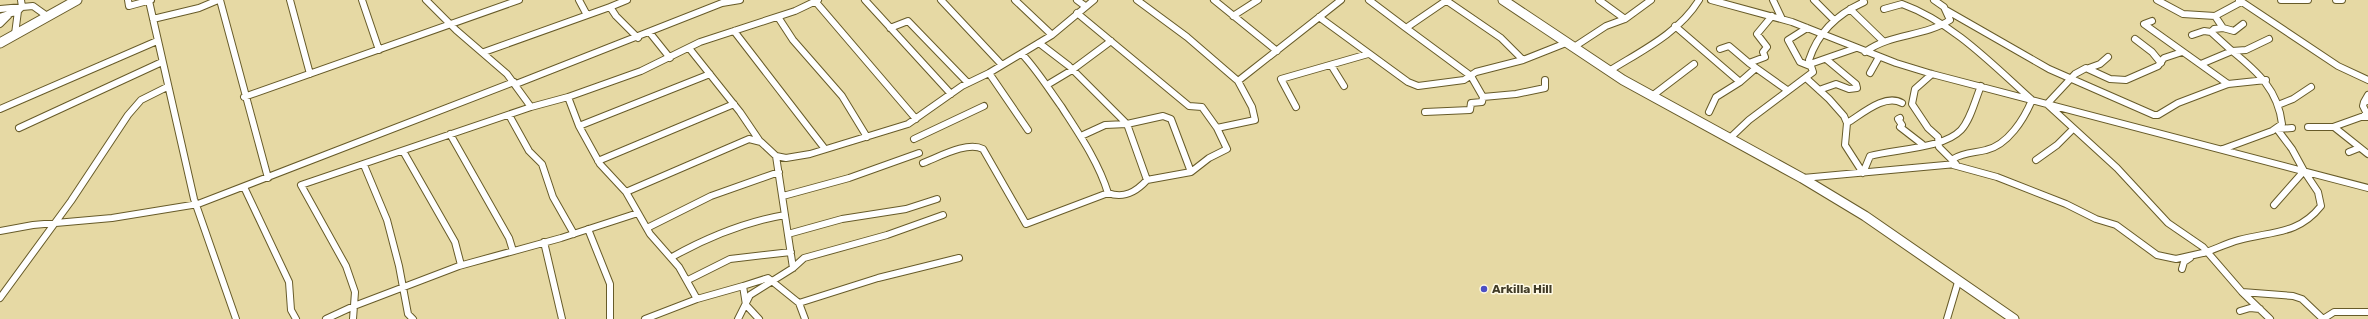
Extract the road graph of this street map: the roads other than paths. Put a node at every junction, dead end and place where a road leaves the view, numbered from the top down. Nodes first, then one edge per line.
1 (21, 0) edge
2 (77, 0) edge
3 (128, 0) edge
4 (150, 0) edge
5 (219, 0) edge
6 (290, 0) edge
7 (362, 0) edge
8 (426, 0) edge
9 (519, 0) edge
10 (579, 0) edge
11 (627, 0) edge
12 (740, 0) edge
13 (865, 0) edge
14 (941, 0) edge
15 (1015, 0) edge
16 (1077, 0) edge
17 (1094, 0) edge
18 (1137, 0) edge
19 (1214, 0) edge
20 (1258, 0) edge
21 (1341, 0) edge
22 (1369, 0) edge
23 (1447, 0) edge
24 (1503, 0) edge
25 (1599, 0) edge
26 (1651, 0) edge
27 (1699, 0) edge
28 (1711, 0) edge
29 (1773, 0) edge
30 (1814, 0) edge
31 (1863, 0) edge
32 (1934, 0) edge
33 (2157, 0) edge
34 (2281, 0) edge
35 (2308, 0) edge
36 (2336, 0) edge
37 (2342, 0) edge
38 (817, 1) edge
39 (2240, 1) edge
40 (721, 2) edge
41 (1085, 6) junction
42 (610, 7) junction
43 (0, 9) edge
44 (20, 9) junction
45 (1850, 9) junction
46 (1884, 9) dead end
47 (1946, 10) junction
48 (1077, 13) junction
49 (587, 15) junction
50 (8, 16) junction
51 (46, 16) junction
52 (1233, 16) junction
53 (1772, 16) junction
54 (2215, 16) junction
55 (0, 17) edge
56 (778, 17) junction
57 (1320, 17) junction
58 (152, 19) junction
59 (1625, 19) junction
60 (1782, 19) junction
61 (1834, 20) junction
62 (2152, 21) dead end
63 (0, 24) edge
64 (2243, 24) dead end
65 (451, 25) junction
66 (1940, 25) junction
67 (1675, 26) junction
68 (890, 28) junction
69 (1406, 28) junction
70 (1807, 28) junction
71 (2223, 28) junction
72 (734, 30) junction
73 (2211, 32) junction
74 (650, 33) junction
75 (15, 34) junction
76 (1821, 34) junction
77 (1052, 35) junction
78 (2192, 35) dead end
79 (638, 38) junction
80 (2136, 38) dead end
81 (2269, 39) dead end
82 (157, 41) junction
83 (1111, 41) junction
84 (1883, 41) junction
85 (0, 43) edge
86 (1039, 43) junction
87 (1570, 45) junction
88 (689, 48) junction
89 (1856, 48) junction
90 (1720, 49) dead end
91 (379, 50) junction
92 (1277, 51) junction
93 (2232, 51) junction
94 (484, 52) junction
95 (1865, 52) junction
96 (2182, 52) junction
97 (1022, 54) junction
98 (1368, 54) junction
99 (1879, 57) junction
100 (2108, 57) dead end
101 (670, 58) junction
102 (1826, 59) junction
103 (1523, 60) junction
104 (162, 62) junction
105 (2161, 62) junction
106 (1749, 63) junction
107 (1694, 64) dead end
108 (2201, 64) junction
109 (1331, 65) junction
110 (1810, 65) junction
111 (1002, 66) junction
112 (1756, 68) junction
113 (2089, 68) junction
114 (1072, 70) junction
115 (1609, 71) junction
116 (989, 73) junction
117 (1870, 73) dead end
118 (310, 74) junction
119 (710, 74) junction
120 (1932, 74) junction
121 (1471, 76) junction
122 (1806, 78) junction
123 (2072, 78) junction
124 (1545, 80) dead end
125 (2266, 80) junction
126 (2368, 80) edge
127 (1238, 81) junction
128 (968, 82) junction
129 (1740, 82) junction
130 (515, 83) junction
131 (2228, 84) junction
132 (1047, 85) junction
133 (1344, 86) dead end
134 (1981, 86) junction
135 (167, 87) junction
136 (2311, 87) dead end
137 (1787, 90) junction
138 (1819, 90) junction
139 (951, 94) junction
140 (2368, 95) edge
141 (1652, 96) junction
142 (244, 97) junction
143 (568, 97) junction
144 (1483, 97) junction
145 (2032, 100) junction
146 (2366, 102) edge
147 (734, 104) junction
148 (1902, 104) dead end
149 (2047, 104) junction
150 (2278, 105) junction
151 (984, 106) dead end
152 (531, 107) junction
153 (1296, 107) dead end
154 (0, 108) edge
155 (1425, 112) dead end
156 (1709, 112) dead end
157 (509, 115) junction
158 (2366, 117) edge
159 (916, 118) junction
160 (1900, 118) dead end
161 (1847, 123) junction
162 (1127, 124) junction
163 (579, 126) junction
164 (2308, 127) dead end
165 (2334, 127) junction
166 (19, 128) dead end
167 (1217, 128) junction
168 (2292, 128) dead end
169 (2073, 129) junction
170 (2277, 129) junction
171 (1028, 130) dead end
172 (450, 134) junction
173 (867, 136) junction
174 (1081, 136) junction
175 (914, 139) dead end
176 (1729, 139) junction
177 (759, 140) junction
178 (1937, 142) junction
179 (1922, 144) junction
180 (2359, 148) junction
181 (825, 150) junction
182 (2223, 150) junction
183 (403, 151) junction
184 (2349, 152) dead end
185 (919, 153) dead end
186 (2368, 154) edge
187 (776, 156) junction
188 (2036, 160) dead end
189 (598, 161) junction
190 (1953, 162) junction
191 (923, 163) dead end
192 (364, 165) junction
193 (2304, 171) junction
194 (779, 172) junction
195 (1191, 172) junction
196 (1863, 173) junction
197 (268, 178) junction
198 (1802, 178) junction
199 (1147, 180) junction
200 (244, 187) junction
201 (2368, 188) edge
202 (626, 192) junction
203 (1108, 193) junction
204 (783, 196) junction
205 (937, 199) dead end
206 (198, 204) junction
207 (2274, 205) dead end
208 (638, 213) junction
209 (786, 215) junction
210 (943, 216) dead end
211 (54, 223) junction
212 (647, 228) junction
213 (588, 229) junction
214 (0, 232) edge
215 (574, 234) junction
216 (788, 234) junction
217 (544, 242) junction
218 (513, 251) junction
219 (791, 252) junction
220 (2207, 252) junction
221 (672, 257) junction
222 (959, 258) dead end
223 (461, 265) junction
224 (793, 268) junction
225 (2182, 269) dead end
226 (688, 280) junction
227 (772, 282) junction
228 (1958, 282) junction
229 (743, 286) junction
230 (402, 288) junction
231 (2242, 292) junction
232 (0, 298) edge
233 (697, 299) junction
234 (799, 303) junction
235 (746, 305) junction
236 (354, 306) junction
237 (2260, 309) junction
238 (2240, 311) dead end
239 (2347, 312) junction
240 (2368, 312) edge
241 (236, 319) edge
242 (296, 319) edge
243 (326, 319) edge
244 (353, 319) edge
245 (413, 319) edge
246 (562, 319) edge
247 (610, 319) edge
248 (644, 319) edge
249 (738, 319) edge
250 (759, 319) edge
251 (805, 319) edge
252 (1947, 319) edge
253 (2014, 319) edge
254 (2270, 319) edge
255 (2323, 319) edge
256 (2356, 319) edge

1 - 44 street
2 - 51 street
3 - 4 street
4 - 58 street
5 - 58 street
5 - 142 street
6 - 118 street
7 - 91 street
8 - 65 street
9 - 65 street
10 - 49 street
11 - 42 street
12 - 40 street
13 - 68 street
14 - 111 street
15 - 77 street
16 - 41 street
17 - 41 street
18 - 127 street
19 - 52 street
20 - 52 street
21 - 57 street
22 - 69 street
23 - 69 street
23 - 103 street
24 - 87 street
25 - 59 street
26 - 59 street
27 - 67 street
28 - 53 street
29 - 60 street
30 - 61 street
31 - 45 street
32 - 47 street
33 - 54 street
34 - 35 street
36 - 37 street
38 - 56 street
38 - 159 street
39 - 54 street
39 - 126 street
40 - 74 street
41 - 48 street
42 - 49 street
42 - 79 street
43 - 44 street
44 - 50 street
44 - 51 street
44 - 75 street
45 - 61 street
45 - 84 street
46 - 66 street
47 - 66 street
47 - 123 street
48 - 77 street
48 - 83 street
49 - 94 street
50 - 55 street
50 - 63 street
51 - 75 street
52 - 92 street
53 - 60 street
53 - 106 street
54 - 71 street
56 - 72 street
56 - 173 street
57 - 92 street
57 - 98 street
58 - 82 street
59 - 87 street
60 - 70 street
61 - 76 street
62 - 96 street
64 - 71 street
65 - 91 street
65 - 94 street
66 - 84 street
66 - 145 street
67 - 115 street
67 - 129 street
68 - 128 street
68 - 139 street
69 - 121 street
70 - 76 street
70 - 110 street
71 - 73 street
72 - 88 street
72 - 181 street
73 - 78 street
73 - 93 street
74 - 79 street
74 - 101 street
75 - 85 street
76 - 89 street
76 - 110 street
77 - 86 street
79 - 130 street
80 - 105 street
81 - 93 street
82 - 104 street
82 - 154 street
83 - 114 street
83 - 167 street
84 - 95 street
86 - 97 street
86 - 114 street
87 - 103 street
87 - 115 street
88 - 101 street
88 - 119 street
89 - 95 street
89 - 102 street
90 - 106 street
91 - 118 street
92 - 127 street
93 - 108 street
93 - 125 street
94 - 130 street
95 - 99 street
96 - 105 street
96 - 108 street
97 - 111 street
97 - 132 street
98 - 109 street
98 - 121 street
99 - 117 street
99 - 120 street
100 - 113 street
101 - 143 street
102 - 110 street
102 - 138 street
103 - 121 street
104 - 135 street
104 - 166 street
105 - 113 street
106 - 112 street
107 - 141 street
108 - 131 street
109 - 133 street
109 - 153 street
110 - 122 street
111 - 116 street
112 - 129 street
112 - 137 street
113 - 123 street
114 - 132 street
114 - 162 street
115 - 141 street
116 - 128 street
116 - 171 street
118 - 142 street
119 - 147 street
119 - 163 street
120 - 134 street
120 - 178 street
121 - 144 street
122 - 137 street
122 - 138 street
123 - 131 street
123 - 149 street
124 - 144 street
125 - 131 street
125 - 150 street
127 - 167 street
128 - 139 street
129 - 156 street
130 - 152 street
130 - 197 street
132 - 174 street
134 - 145 street
134 - 178 street
135 - 206 street
135 - 211 street
136 - 150 street
137 - 176 street
138 - 161 street
139 - 159 street
140 - 146 street
141 - 176 street
142 - 197 street
143 - 152 street
143 - 163 street
144 - 155 street
145 - 149 street
145 - 190 street
146 - 158 street
147 - 177 street
147 - 189 street
148 - 161 street
149 - 169 street
149 - 182 street
150 - 170 street
151 - 175 street
152 - 157 street
157 - 172 street
157 - 215 street
158 - 165 street
159 - 173 street
160 - 179 street
161 - 196 street
162 - 174 street
162 - 195 street
162 - 199 street
163 - 189 street
164 - 165 street
165 - 180 street
167 - 195 street
168 - 170 street
169 - 188 street
169 - 220 street
170 - 182 street
170 - 193 street
172 - 183 street
172 - 218 street
173 - 181 street
174 - 203 street
176 - 198 street
177 - 187 street
177 - 202 street
178 - 179 street
178 - 190 street
179 - 196 street
180 - 184 street
180 - 186 street
181 - 187 street
182 - 193 street
183 - 192 street
183 - 223 street
185 - 204 street
187 - 194 street
189 - 202 street
190 - 196 street
190 - 220 street
191 - 203 street
192 - 230 street
192 - 236 street
193 - 201 street
193 - 207 street
193 - 220 street
194 - 204 street
194 - 212 street
195 - 199 street
196 - 198 street
197 - 200 street
198 - 228 street
199 - 203 street
200 - 206 street
200 - 242 street
202 - 208 street
204 - 209 street
205 - 216 street
206 - 211 street
206 - 241 street
208 - 212 street
208 - 213 street
209 - 216 street
209 - 221 street
210 - 224 street
211 - 214 street
211 - 232 street
212 - 221 street
213 - 215 street
213 - 247 street
215 - 217 street
216 - 219 street
217 - 218 street
217 - 246 street
218 - 223 street
219 - 224 street
219 - 226 street
220 - 225 street
220 - 231 street
221 - 226 street
222 - 234 street
223 - 230 street
224 - 227 street
226 - 233 street
227 - 229 street
227 - 234 street
227 - 235 street
228 - 252 street
228 - 253 street
229 - 233 street
229 - 235 street
230 - 236 street
230 - 245 street
231 - 237 street
231 - 255 street
233 - 248 street
234 - 251 street
235 - 249 street
235 - 250 street
236 - 243 street
236 - 244 street
237 - 238 street
237 - 254 street
239 - 240 street
239 - 255 street
239 - 256 street

